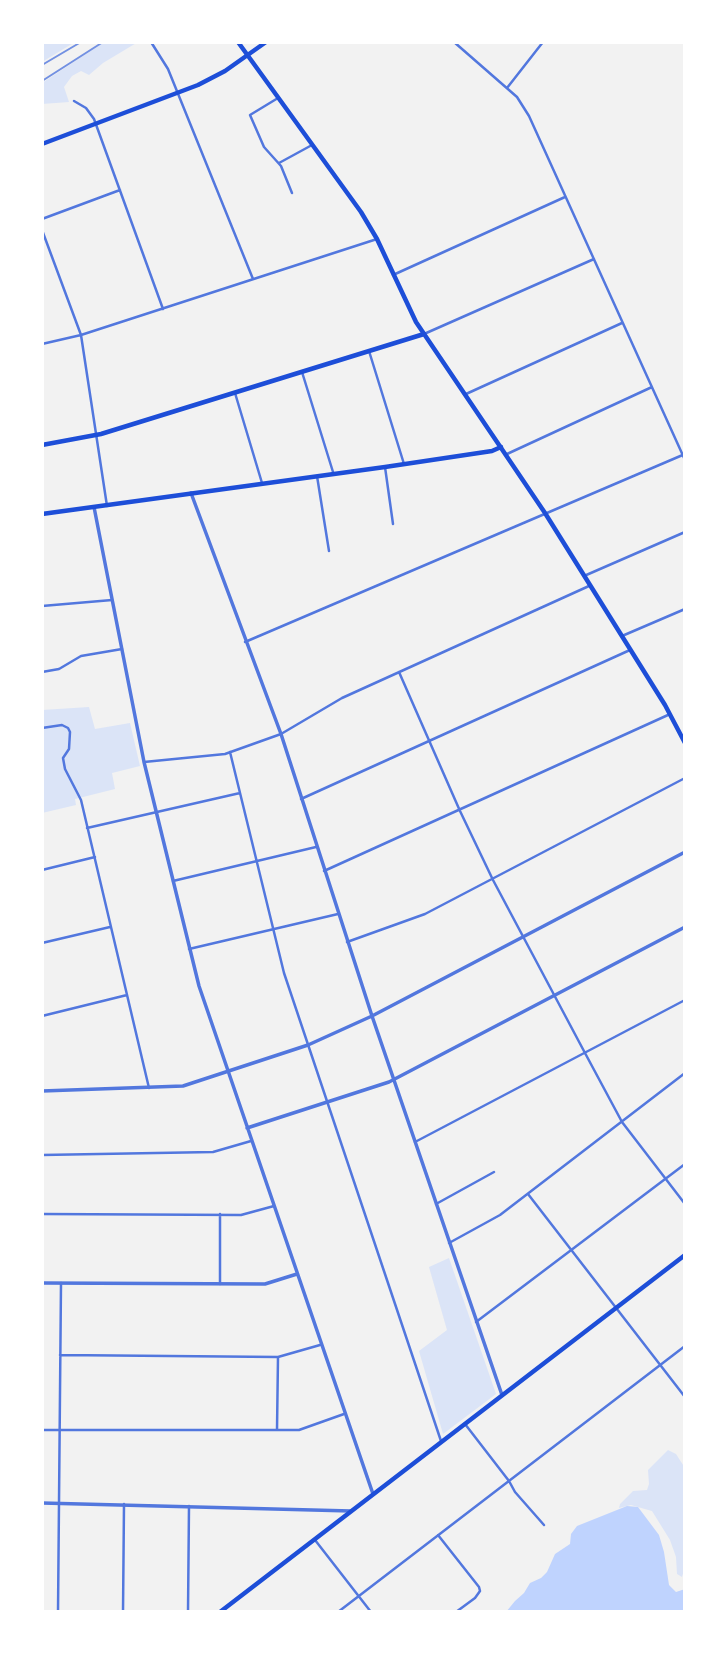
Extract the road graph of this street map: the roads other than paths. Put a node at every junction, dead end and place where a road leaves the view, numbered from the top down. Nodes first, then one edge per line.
1 (150, 42) edge
2 (238, 42) edge
3 (266, 42) edge
4 (454, 42) edge
5 (542, 42) edge
6 (248, 55) junction
7 (507, 88) junction
8 (178, 93) junction
9 (278, 98) junction
10 (74, 101) dead end
11 (96, 123) junction
12 (42, 144) edge
13 (312, 145) junction
14 (279, 163) junction
15 (120, 190) junction
16 (292, 193) dead end
17 (566, 197) junction
18 (42, 219) edge
19 (42, 230) edge
20 (377, 239) junction
21 (594, 258) junction
22 (393, 275) junction
23 (253, 279) junction
24 (163, 309) junction
25 (623, 323) junction
26 (424, 334) junction
27 (81, 335) junction
28 (42, 344) edge
29 (369, 351) junction
30 (302, 372) junction
31 (652, 387) junction
32 (235, 393) junction
33 (466, 394) junction
34 (95, 435) junction
35 (42, 444) edge
36 (502, 447) junction
37 (507, 454) junction
38 (684, 454) edge
39 (685, 460) edge
40 (404, 464) junction
41 (385, 467) junction
42 (333, 474) junction
43 (317, 476) junction
44 (262, 483) junction
45 (191, 493) junction
46 (107, 506) junction
47 (94, 508) junction
48 (545, 513) junction
49 (42, 514) edge
50 (393, 524) dead end
51 (685, 532) edge
52 (329, 551) dead end
53 (584, 576) junction
54 (590, 586) junction
55 (112, 600) junction
56 (42, 607) edge
57 (685, 610) edge
58 (622, 636) junction
59 (245, 642) junction
60 (122, 649) junction
61 (631, 650) junction
62 (42, 672) edge
63 (399, 672) junction
64 (670, 714) junction
65 (42, 728) edge
66 (281, 734) junction
67 (428, 741) junction
68 (685, 743) edge
69 (230, 752) junction
70 (144, 762) junction
71 (685, 778) edge
72 (240, 793) junction
73 (301, 799) junction
74 (460, 811) junction
75 (157, 813) junction
76 (87, 828) junction
77 (317, 847) junction
78 (685, 852) edge
79 (95, 857) junction
80 (256, 861) junction
81 (42, 870) edge
82 (324, 871) junction
83 (494, 880) junction
84 (173, 881) junction
85 (338, 914) junction
86 (111, 927) junction
87 (685, 927) edge
88 (273, 930) junction
89 (524, 937) junction
90 (347, 942) junction
91 (42, 943) edge
92 (190, 949) junction
93 (128, 995) junction
94 (554, 995) junction
95 (685, 1000) edge
96 (42, 1016) edge
97 (372, 1016) junction
98 (308, 1045) junction
99 (585, 1053) junction
100 (228, 1072) junction
101 (685, 1073) edge
102 (393, 1080) junction
103 (149, 1088) junction
104 (42, 1091) edge
105 (327, 1103) junction
106 (622, 1122) junction
107 (247, 1128) junction
108 (251, 1141) junction
109 (415, 1142) junction
110 (42, 1155) edge
111 (685, 1164) edge
112 (494, 1172) dead end
113 (666, 1179) junction
114 (528, 1194) junction
115 (436, 1204) junction
116 (685, 1204) edge
117 (274, 1206) junction
118 (42, 1214) edge
119 (220, 1214) junction
120 (449, 1243) junction
121 (572, 1250) junction
122 (685, 1255) edge
123 (297, 1274) junction
124 (42, 1283) edge
125 (61, 1283) junction
126 (220, 1283) junction
127 (616, 1308) junction
128 (476, 1322) junction
129 (320, 1345) junction
130 (685, 1346) edge
131 (60, 1355) junction
132 (278, 1357) junction
133 (660, 1365) junction
134 (502, 1395) junction
135 (685, 1397) edge
136 (344, 1414) junction
137 (465, 1424) junction
138 (60, 1429) junction
139 (42, 1430) edge
140 (277, 1430) junction
141 (441, 1442) junction
142 (509, 1481) junction
143 (373, 1494) junction
144 (42, 1503) edge
145 (59, 1503) junction
146 (124, 1504) junction
147 (189, 1506) junction
148 (352, 1511) junction
149 (544, 1525) dead end
150 (438, 1535) junction
151 (314, 1539) junction
152 (359, 1596) junction
153 (58, 1612) edge
154 (123, 1612) edge
155 (188, 1612) edge
156 (220, 1612) edge
157 (338, 1612) edge
158 (371, 1612) edge
159 (456, 1612) edge

1 - 8 street
2 - 6 main road
3 - 6 main road
4 - 7 street
5 - 7 street
6 - 8 main road
6 - 9 main road
7 - 17 street
8 - 11 main road
8 - 23 street
9 - 13 main road
9 - 14 street
10 - 11 street
11 - 12 main road
11 - 15 street
13 - 14 street
13 - 20 main road
14 - 16 street
15 - 18 street
15 - 24 street
17 - 21 street
17 - 22 street
19 - 27 street
20 - 22 main road
20 - 23 street
21 - 25 street
21 - 26 street
22 - 26 main road
23 - 24 street
24 - 27 street
25 - 31 street
25 - 33 street
26 - 29 main road
26 - 33 main road
27 - 28 street
27 - 34 street
29 - 30 main road
29 - 40 street
30 - 32 main road
30 - 42 street
31 - 37 street
31 - 38 street
32 - 34 main road
32 - 44 street
33 - 36 main road
34 - 35 main road
34 - 46 street
36 - 37 main road
36 - 40 main road
37 - 48 main road
38 - 39 street
38 - 48 street
40 - 41 main road
41 - 42 main road
41 - 50 street
42 - 43 main road
43 - 44 main road
43 - 52 street
44 - 45 main road
45 - 46 main road
45 - 59 street
46 - 47 main road
47 - 49 main road
47 - 55 street
48 - 53 main road
48 - 59 street
51 - 53 street
53 - 54 main road
54 - 58 main road
54 - 63 street
55 - 56 street
55 - 60 street
57 - 58 street
58 - 61 main road
59 - 66 street
60 - 62 street
60 - 70 street
61 - 64 main road
61 - 67 street
63 - 66 street
63 - 67 street
64 - 68 main road
64 - 74 street
65 - 76 street
66 - 69 street
66 - 73 street
67 - 73 street
67 - 74 street
69 - 70 street
69 - 72 street
70 - 75 street
71 - 83 street
72 - 75 street
72 - 80 street
73 - 77 street
74 - 82 street
74 - 83 street
75 - 76 street
75 - 84 street
76 - 79 street
77 - 80 street
77 - 82 street
78 - 89 street
79 - 81 street
79 - 86 street
80 - 84 street
80 - 88 street
82 - 85 street
83 - 89 street
83 - 90 street
84 - 92 street
85 - 88 street
85 - 90 street
86 - 91 street
86 - 93 street
87 - 94 street
88 - 92 street
88 - 98 street
89 - 94 street
89 - 97 street
90 - 97 street
92 - 100 street
93 - 96 street
93 - 103 street
94 - 99 street
94 - 102 street
95 - 99 street
97 - 98 street
97 - 102 street
98 - 100 street
98 - 105 street
99 - 106 street
99 - 109 street
100 - 103 street
100 - 107 street
101 - 106 street
102 - 105 street
102 - 109 street
103 - 104 street
105 - 107 street
105 - 141 street
106 - 113 street
106 - 114 street
107 - 108 street
108 - 110 street
108 - 117 street
109 - 115 street
111 - 113 street
112 - 115 street
113 - 116 street
113 - 121 street
114 - 120 street
114 - 121 street
115 - 120 street
117 - 119 street
117 - 123 street
118 - 119 street
119 - 126 street
120 - 128 street
121 - 127 street
121 - 128 street
122 - 127 main road
123 - 126 street
123 - 129 street
124 - 125 street
125 - 126 street
125 - 131 street
127 - 133 street
127 - 134 main road
128 - 134 street
129 - 132 street
129 - 136 street
130 - 133 street
131 - 132 street
131 - 138 street
132 - 140 street
133 - 135 street
133 - 142 street
134 - 137 main road
136 - 140 street
136 - 143 street
137 - 141 main road
137 - 142 street
138 - 139 street
138 - 140 street
138 - 145 street
141 - 143 main road
142 - 149 street
142 - 150 street
143 - 148 main road
144 - 145 street
145 - 146 street
145 - 153 street
146 - 147 street
146 - 154 street
147 - 148 street
147 - 155 street
148 - 151 main road
150 - 152 street
150 - 159 street
151 - 152 street
151 - 156 main road
152 - 157 street
152 - 158 street

